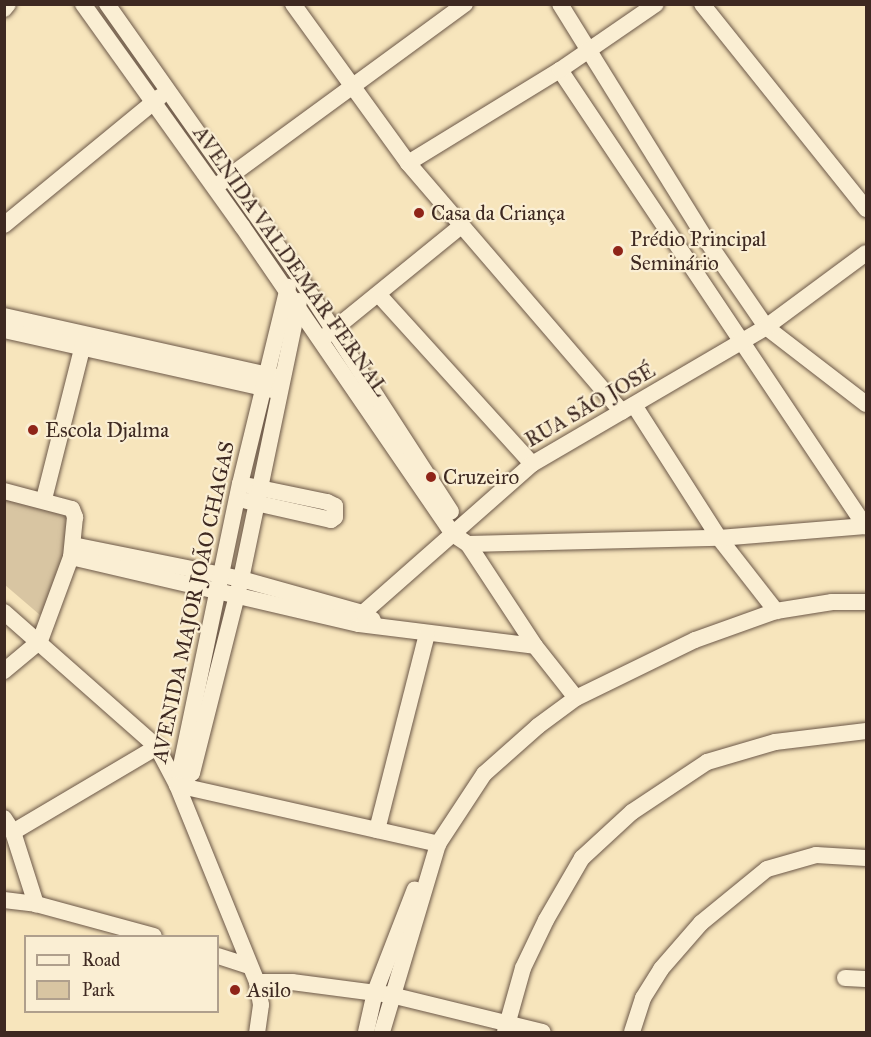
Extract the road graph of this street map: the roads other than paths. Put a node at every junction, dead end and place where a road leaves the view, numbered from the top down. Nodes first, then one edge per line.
1 (8, 4) edge
2 (83, 4) edge
3 (107, 4) edge
4 (293, 4) edge
5 (560, 4) edge
6 (656, 4) edge
7 (702, 4) edge
8 (463, 5) edge
9 (4, 9) edge
10 (117, 19) junction
11 (101, 30) junction
12 (590, 50) junction
13 (141, 52) junction
14 (125, 64) junction
15 (560, 70) junction
16 (353, 88) junction
17 (168, 91) junction
18 (153, 102) junction
19 (194, 129) junction
20 (180, 140) junction
21 (408, 163) junction
22 (228, 177) junction
23 (213, 188) junction
24 (867, 209) edge
25 (256, 216) junction
26 (4, 225) edge
27 (242, 226) junction
28 (461, 226) junction
29 (867, 253) edge
30 (294, 269) junction
31 (304, 285) junction
32 (286, 293) junction
33 (379, 295) junction
34 (297, 306) junction
35 (4, 316) edge
36 (24, 327) junction
37 (766, 327) junction
38 (4, 330) edge
39 (336, 330) junction
40 (84, 340) junction
41 (318, 340) junction
42 (740, 342) junction
43 (351, 374) junction
44 (273, 383) junction
45 (867, 404) edge
46 (628, 409) junction
47 (532, 464) junction
48 (4, 491) edge
49 (239, 491) junction
50 (258, 495) junction
51 (44, 499) junction
52 (866, 526) edge
53 (461, 537) junction
54 (719, 538) junction
55 (72, 551) junction
56 (220, 582) junction
57 (239, 586) junction
58 (867, 602) edge
59 (776, 610) junction
60 (4, 612) edge
61 (361, 619) junction
62 (427, 634) junction
63 (40, 640) junction
64 (535, 646) junction
65 (4, 671) edge
66 (205, 685) junction
67 (576, 698) junction
68 (867, 731) edge
69 (157, 747) junction
70 (177, 785) junction
71 (4, 818) edge
72 (377, 830) junction
73 (14, 832) junction
74 (438, 844) junction
75 (867, 858) edge
76 (4, 900) edge
77 (36, 904) junction
78 (150, 935) edge
79 (237, 940) junction
80 (219, 946) edge
81 (219, 956) edge
82 (249, 966) junction
83 (845, 978) dead end
84 (867, 979) edge
85 (257, 982) junction
86 (383, 993) junction
87 (506, 1028) edge
88 (257, 1032) edge
89 (366, 1032) edge
90 (382, 1032) edge
91 (543, 1032) edge
92 (632, 1032) edge

1 - 9 street
2 - 11 street, AVENIDA VALDEMAR FERNAL
3 - 10 street, AVENIDA VALDEMAR FERNAL
4 - 16 street
5 - 12 street
6 - 12 street
7 - 24 street
8 - 16 street
10 - 11 street
10 - 13 street, AVENIDA VALDEMAR FERNAL
11 - 14 street, AVENIDA VALDEMAR FERNAL
12 - 15 street
12 - 37 street
13 - 14 street
13 - 17 street, AVENIDA VALDEMAR FERNAL
14 - 18 street, AVENIDA VALDEMAR FERNAL
15 - 21 street
15 - 42 street
16 - 21 street
16 - 22 street
17 - 18 street
17 - 19 street, AVENIDA VALDEMAR FERNAL
18 - 20 street, AVENIDA VALDEMAR FERNAL
18 - 26 street
19 - 20 street
19 - 22 street, AVENIDA VALDEMAR FERNAL
20 - 23 street, AVENIDA VALDEMAR FERNAL
21 - 28 street
22 - 23 street
22 - 25 street, AVENIDA VALDEMAR FERNAL
23 - 27 street, AVENIDA VALDEMAR FERNAL
25 - 27 street
25 - 30 street, AVENIDA VALDEMAR FERNAL
27 - 32 street, AVENIDA VALDEMAR FERNAL
28 - 33 street
28 - 46 street
29 - 37 street, RUA SÃO JOSÉ
30 - 31 street, AVENIDA VALDEMAR FERNAL
30 - 32 street, AVENIDA MAJOR JOÃO CHAGAS
31 - 34 street, AVENIDA MAJOR JOÃO CHAGAS
31 - 39 street, AVENIDA VALDEMAR FERNAL
32 - 34 street, AVENIDA VALDEMAR FERNAL
32 - 44 street, AVENIDA MAJOR JOÃO CHAGAS
33 - 39 street
33 - 47 street
34 - 41 street, AVENIDA VALDEMAR FERNAL
34 - 44 street, AVENIDA MAJOR JOÃO CHAGAS
35 - 36 street
36 - 38 street
36 - 40 street
37 - 42 street, RUA SÃO JOSÉ
37 - 45 street
39 - 41 street
39 - 43 street, AVENIDA VALDEMAR FERNAL
40 - 44 street
40 - 51 street
41 - 43 street, AVENIDA VALDEMAR FERNAL
42 - 46 street, RUA SÃO JOSÉ
42 - 52 street
43 - 53 street, AVENIDA VALDEMAR FERNAL
44 - 49 street, AVENIDA MAJOR JOÃO CHAGAS
44 - 50 street, AVENIDA MAJOR JOÃO CHAGAS
46 - 47 street, RUA SÃO JOSÉ
46 - 54 street
47 - 53 street, RUA SÃO JOSÉ
48 - 51 street
49 - 50 street
49 - 56 street, AVENIDA MAJOR JOÃO CHAGAS
50 - 57 street, AVENIDA MAJOR JOÃO CHAGAS
51 - 55 street
52 - 54 street
53 - 54 street
53 - 61 street, RUA SÃO JOSÉ
53 - 64 street, AVENIDA VALDEMAR FERNAL
54 - 59 street
55 - 56 street
55 - 63 street
56 - 57 street
56 - 66 street, AVENIDA MAJOR JOÃO CHAGAS
57 - 61 street
57 - 66 street, AVENIDA MAJOR JOÃO CHAGAS
58 - 59 street
59 - 67 street
60 - 63 street
61 - 62 street
62 - 64 street
62 - 72 street
63 - 65 street
63 - 69 street
64 - 67 street, AVENIDA VALDEMAR FERNAL
66 - 70 street, AVENIDA MAJOR JOÃO CHAGAS
67 - 74 street
68 - 87 street
69 - 70 street
69 - 73 street
70 - 72 street
70 - 79 street
71 - 73 street
72 - 74 street
73 - 77 street
74 - 86 street
75 - 92 street
76 - 77 street
77 - 78 street
79 - 80 street
79 - 82 street
81 - 82 street
82 - 85 street
83 - 84 street
85 - 86 street
85 - 88 street
86 - 87 street
86 - 89 street
86 - 90 street
87 - 91 street

